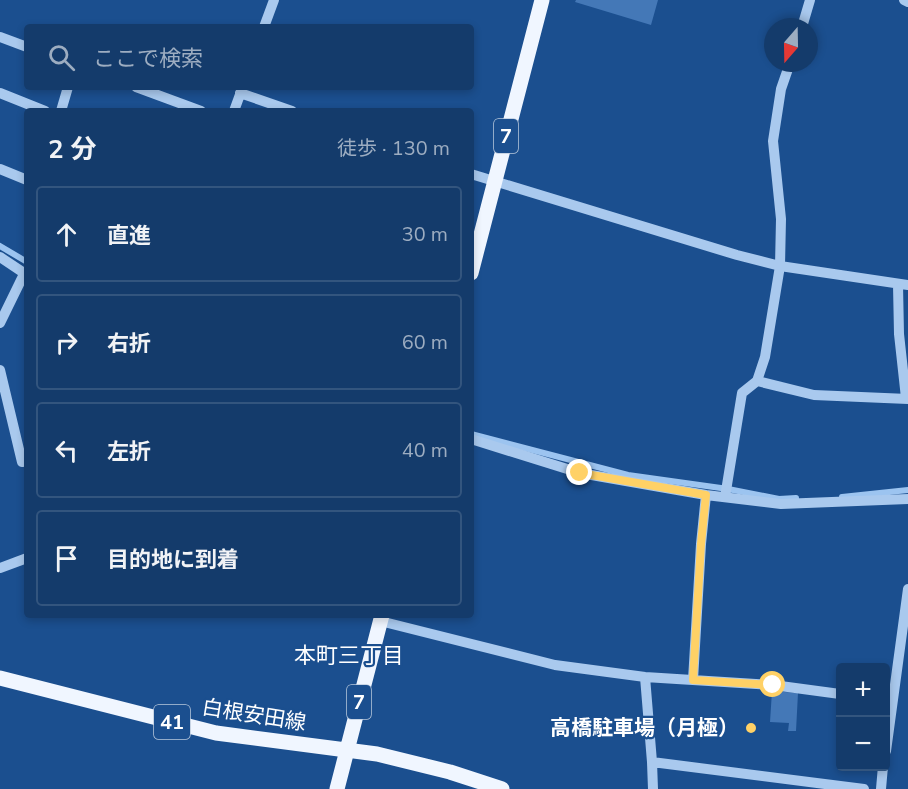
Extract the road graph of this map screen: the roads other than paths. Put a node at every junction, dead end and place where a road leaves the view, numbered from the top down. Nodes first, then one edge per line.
1 (274, 0) edge
2 (542, 0) edge
3 (810, 0) edge
4 (904, 0) edge
5 (908, 2) edge
6 (805, 18) edge
7 (265, 24) edge
8 (0, 37) edge
9 (24, 46) edge
10 (786, 72) edge
11 (67, 90) edge
12 (144, 90) edge
13 (241, 90) edge
14 (0, 93) edge
15 (38, 108) edge
16 (62, 108) edge
17 (193, 108) edge
18 (235, 108) edge
19 (285, 108) edge
20 (0, 169) edge
21 (474, 175) edge
22 (24, 179) edge
23 (494, 182) junction
24 (0, 257) edge
25 (474, 261) edge
26 (780, 266) junction
27 (24, 273) edge
28 (24, 278) edge
29 (903, 285) edge
30 (0, 323) edge
31 (0, 370) edge
32 (758, 381) junction
33 (907, 399) edge
34 (474, 440) edge
35 (24, 462) edge
36 (706, 495) junction
37 (725, 497) junction
38 (908, 499) edge
39 (24, 559) edge
40 (0, 568) edge
41 (908, 590) edge
42 (381, 618) edge
43 (645, 677) junction
44 (0, 678) edge
45 (693, 680) junction
46 (836, 693) edge
47 (890, 695) edge
48 (347, 750) junction
49 (652, 762) junction
50 (883, 771) edge
51 (337, 789) edge
52 (502, 789) edge
53 (652, 789) edge
54 (864, 789) edge
55 (880, 789) edge

1 - 7 street
2 - 23 main road, 7
3 - 6 street
4 - 5 street
8 - 9 street
10 - 26 street
11 - 16 street
12 - 17 street
13 - 18 street
13 - 19 street
14 - 15 street
20 - 22 street
21 - 23 street
23 - 25 main road, 7
23 - 26 street
24 - 27 street
26 - 29 street
26 - 32 street
28 - 30 street
29 - 33 street
31 - 35 street
32 - 33 street
32 - 37 street
34 - 36 street
36 - 37 street
36 - 45 street
37 - 38 street
39 - 40 street
41 - 47 street
42 - 43 street
42 - 48 main road, 7
43 - 45 street
43 - 49 street
44 - 48 main road, 白根安田線 / 41
45 - 46 street
48 - 51 main road, 7
48 - 52 main road, 白根安田線 / 41
49 - 53 street
49 - 54 street
50 - 55 street

